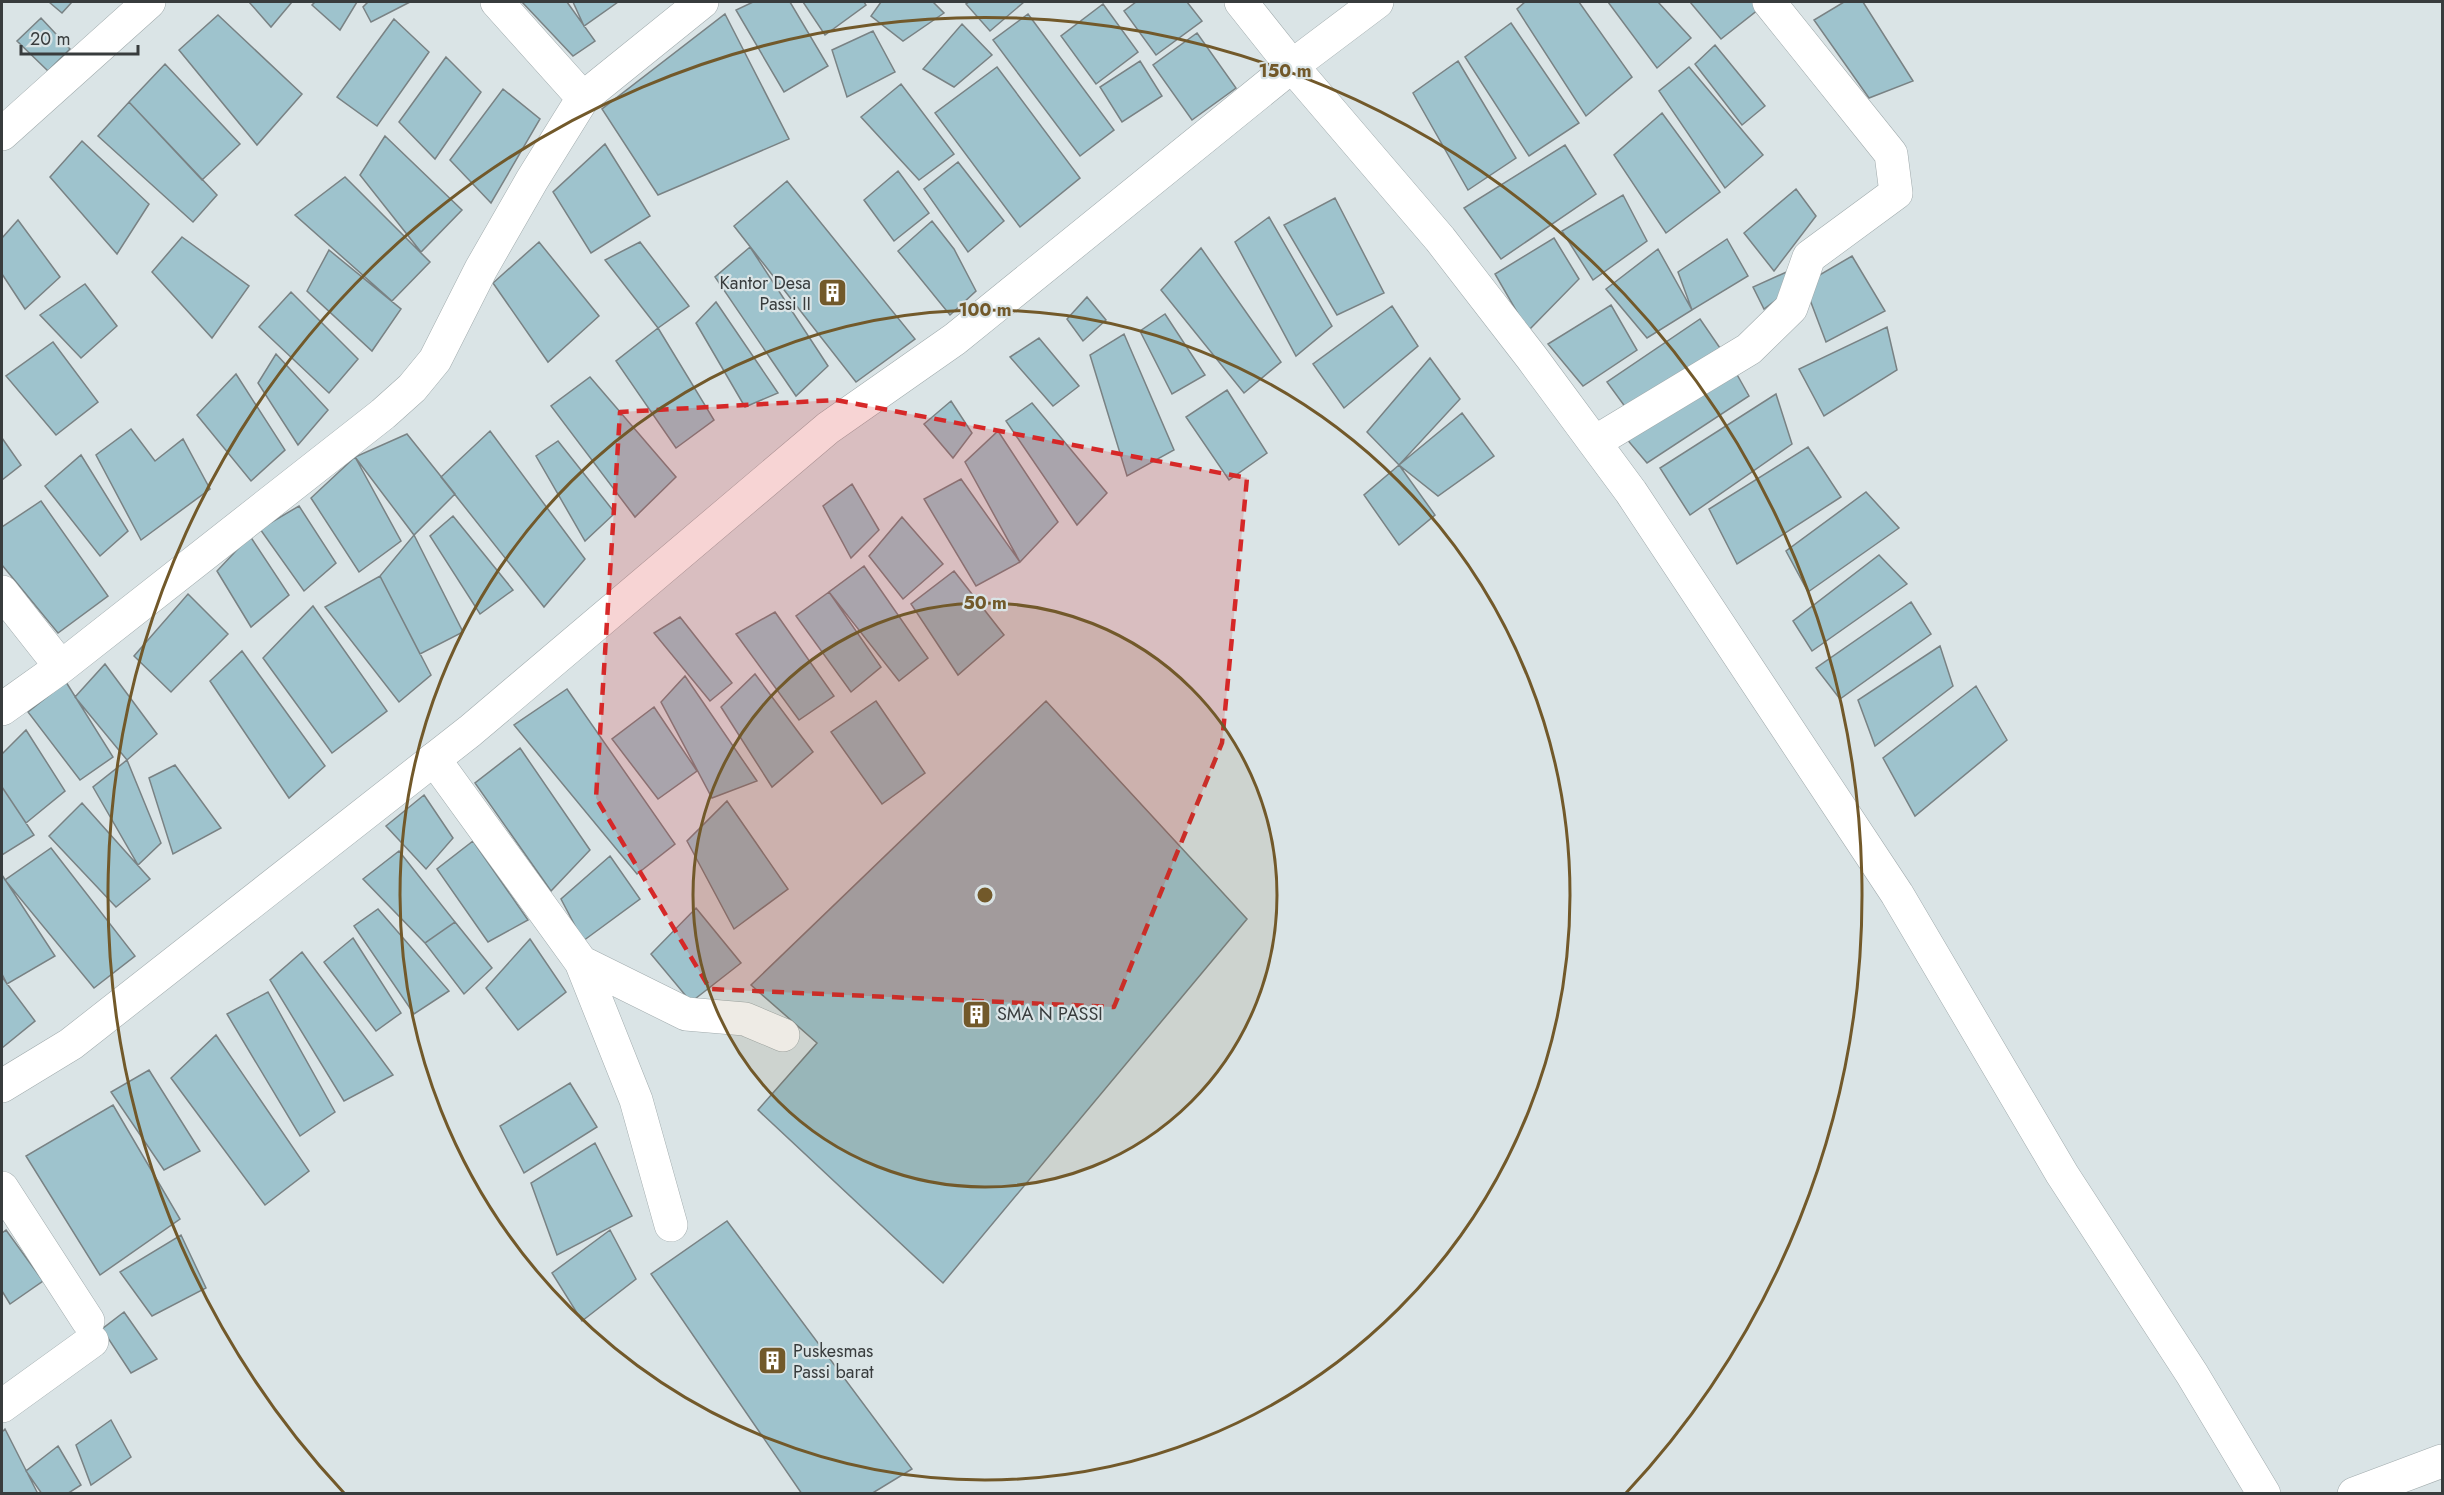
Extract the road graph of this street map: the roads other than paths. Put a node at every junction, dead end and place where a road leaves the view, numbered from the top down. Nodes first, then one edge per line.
1 (149, 2) edge
2 (497, 2) edge
3 (702, 2) edge
4 (1241, 2) edge
5 (1377, 2) edge
6 (1769, 2) edge
7 (1292, 66) junction
8 (583, 98) junction
9 (2, 134) edge
10 (1595, 442) junction
11 (2, 592) edge
12 (61, 667) junction
13 (2, 710) edge
14 (434, 759) junction
15 (581, 962) junction
16 (783, 1035) dead end
17 (2, 1086) edge
18 (2, 1188) edge
19 (671, 1225) dead end
20 (2, 1406) edge
21 (2442, 1461) edge
22 (2264, 1494) edge
23 (2354, 1494) edge

1 - 9 street
2 - 8 street
3 - 8 street
4 - 7 street
5 - 7 street
6 - 10 street
7 - 10 street
7 - 14 street
8 - 12 street
10 - 22 street
11 - 12 street
12 - 13 street
14 - 15 street
14 - 17 street
15 - 16 street
15 - 19 street
18 - 20 street
21 - 23 street

